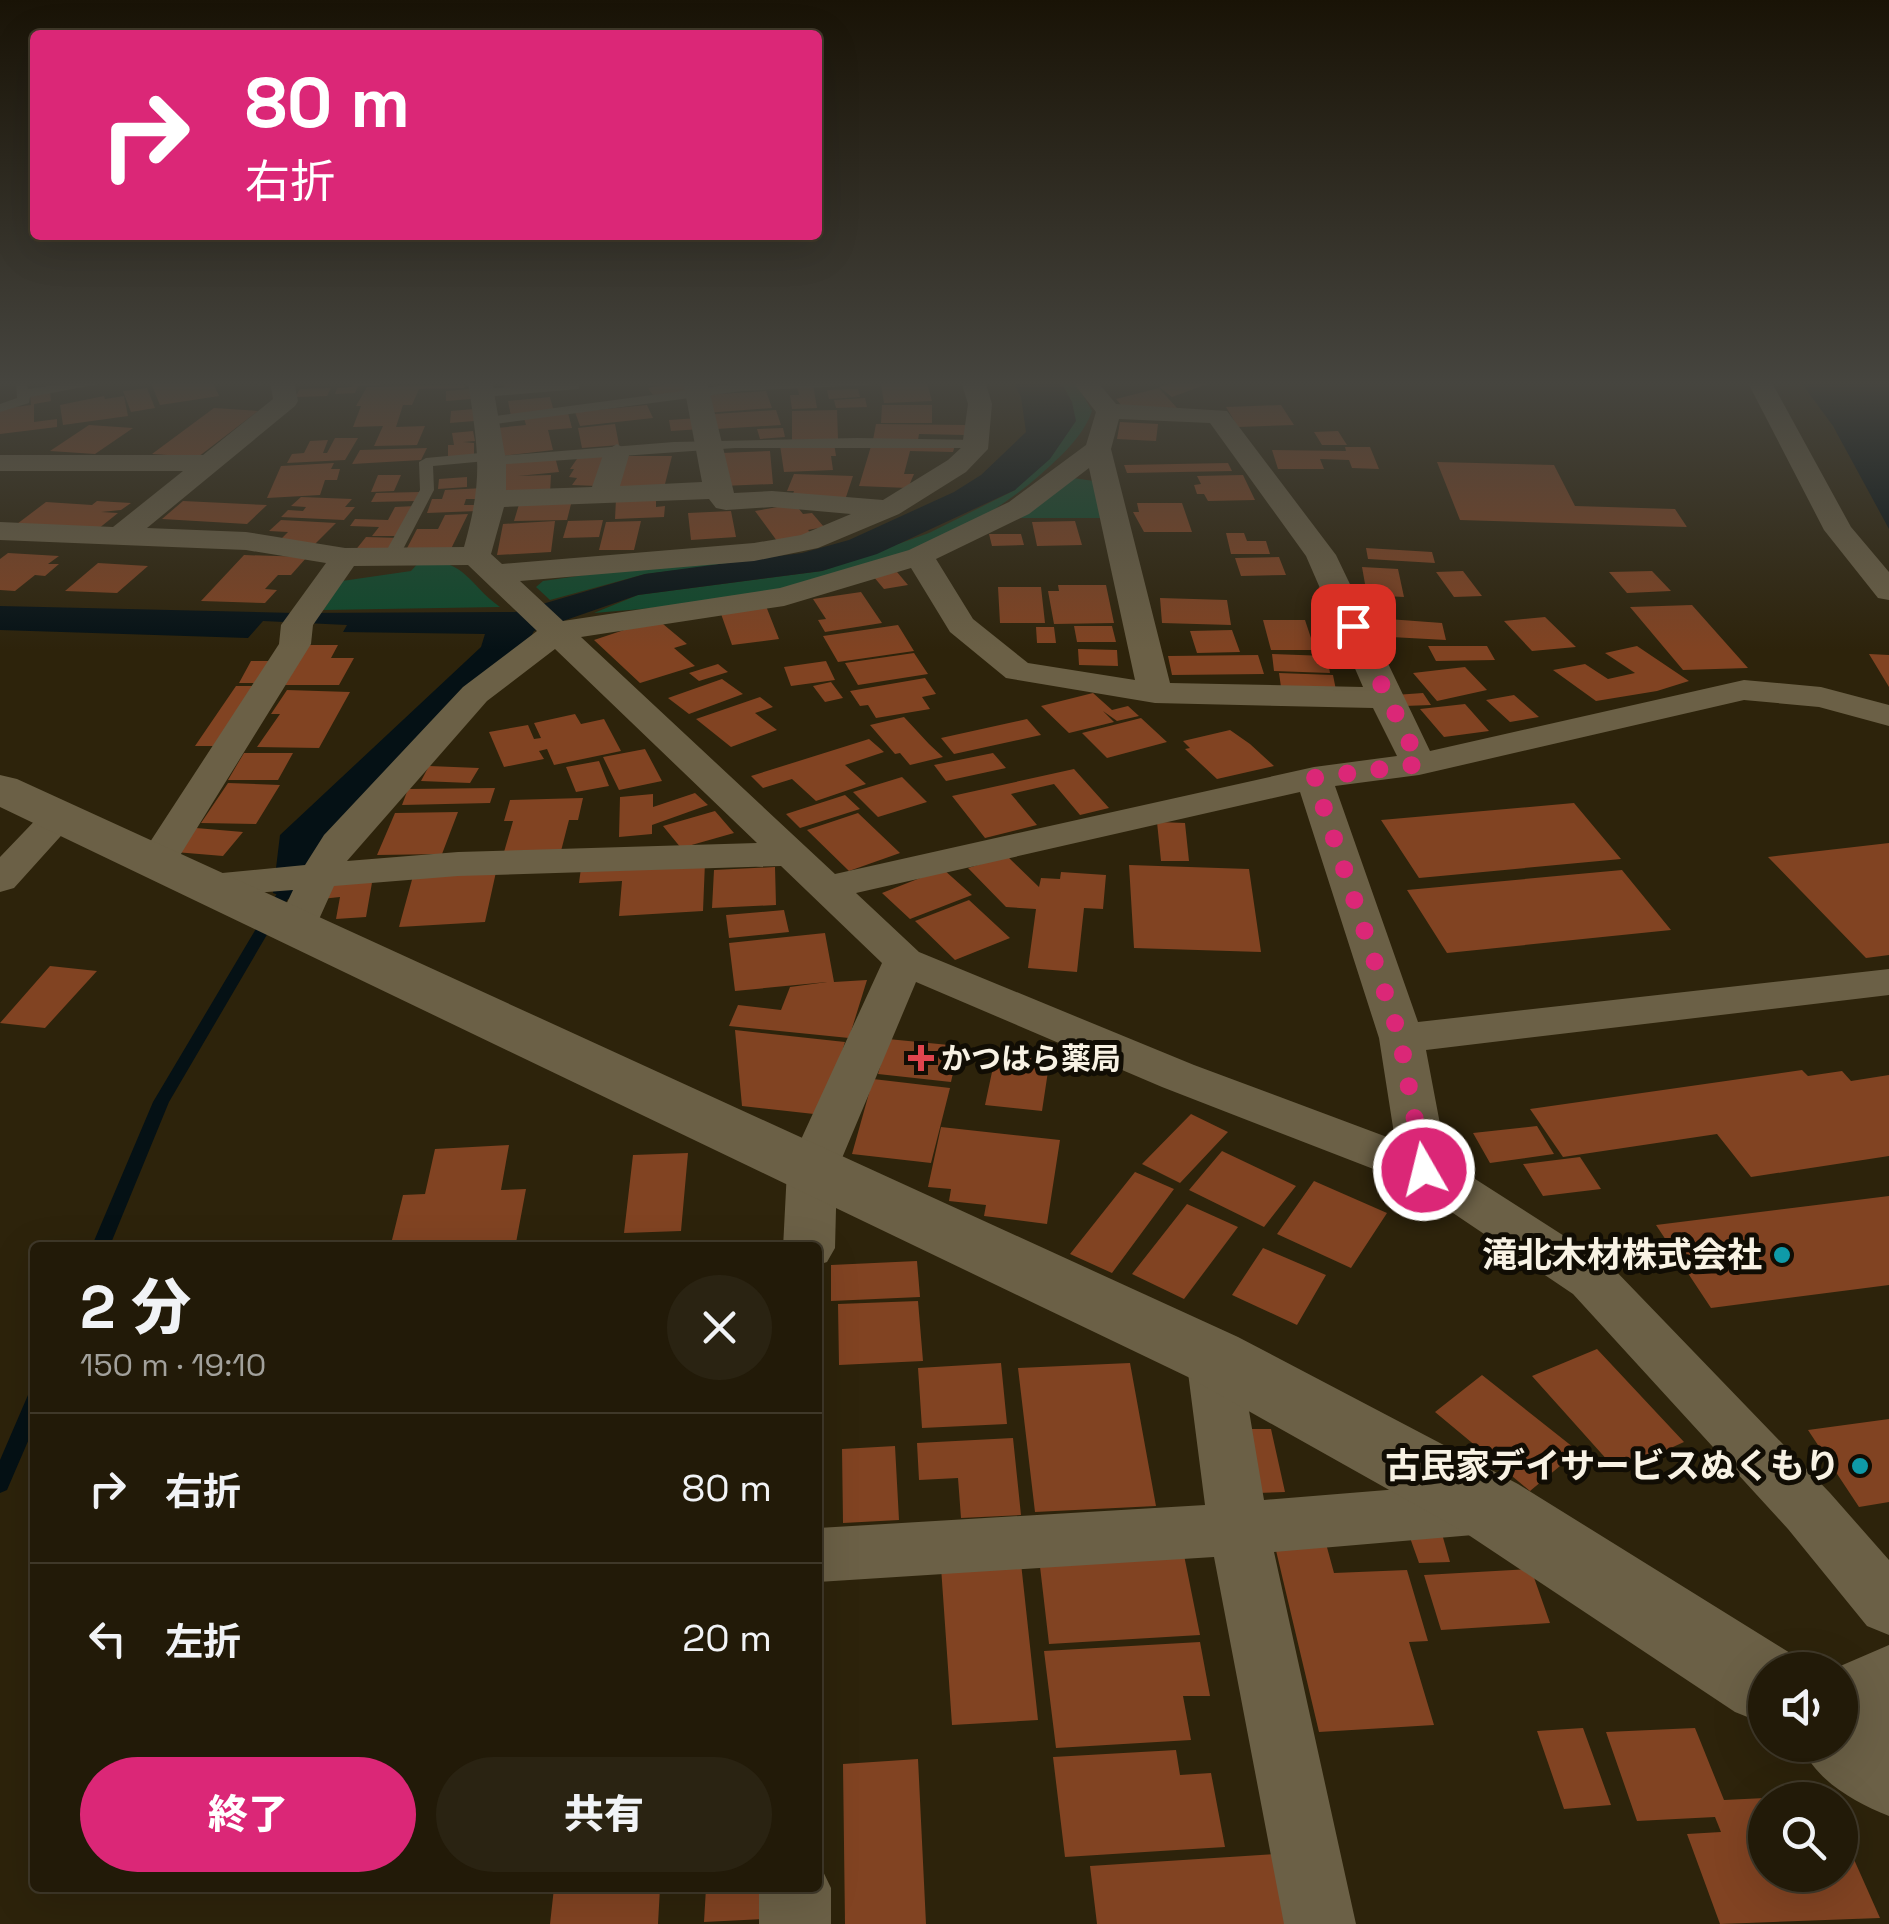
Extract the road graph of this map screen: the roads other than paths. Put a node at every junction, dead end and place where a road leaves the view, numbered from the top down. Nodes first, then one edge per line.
1 (198, 471) edge
2 (426, 471) edge
3 (492, 471) edge
4 (611, 471) edge
5 (712, 471) edge
6 (949, 471) edge
7 (1069, 471) edge
8 (1103, 471) edge
9 (1259, 471) edge
10 (1807, 471) edge
11 (717, 490) junction
12 (603, 495) junction
13 (492, 500) junction
14 (888, 508) junction
15 (0, 531) edge
16 (120, 536) junction
17 (392, 554) junction
18 (919, 556) junction
19 (345, 557) junction
20 (483, 565) junction
21 (1889, 591) edge
22 (558, 631) junction
23 (1155, 693) junction
24 (1385, 698) junction
25 (1889, 716) edge
26 (1420, 764) junction
27 (1314, 778) junction
28 (0, 789) edge
29 (59, 817) junction
30 (795, 854) junction
31 (157, 862) junction
32 (0, 880) edge
33 (830, 887) junction
34 (265, 893) junction
35 (904, 961) junction
36 (1889, 982) edge
37 (1400, 1038) junction
38 (812, 1170) junction
39 (1424, 1170) junction
40 (809, 1242) edge
41 (1212, 1357) junction
42 (1491, 1508) junction
43 (1239, 1529) junction
44 (822, 1555) edge
45 (1889, 1606) edge
46 (1748, 1673) edge
47 (1889, 1684) edge
48 (1858, 1700) edge
49 (1858, 1749) edge
50 (1889, 1773) edge
51 (795, 1892) edge
52 (795, 1924) edge
53 (1320, 1924) edge

1 - 16 street
2 - 17 lane
3 - 13 street
4 - 12 street
5 - 11 street
6 - 14 street
7 - 18 street
8 - 23 street
9 - 24 street
10 - 21 street
11 - 12 street
11 - 14 street
12 - 13 street
13 - 20 street
14 - 20 street
15 - 16 street
16 - 19 street
17 - 19 street
17 - 20 street
18 - 22 street
18 - 23 street
19 - 31 street
20 - 22 street
22 - 30 street
22 - 34 street
23 - 24 street
24 - 26 street
25 - 26 street
26 - 27 street
27 - 33 street
27 - 37 street
28 - 29 street
29 - 31 street
29 - 32 street
30 - 33 street
30 - 34 street
31 - 34 street
33 - 35 street
34 - 38 street
35 - 38 street
35 - 39 street
36 - 37 street
37 - 39 street
38 - 40 street
38 - 41 street
39 - 45 street
41 - 42 street
41 - 43 street
42 - 43 street
42 - 46 street
43 - 44 street
43 - 53 street
47 - 48 street
49 - 50 street
51 - 52 street

